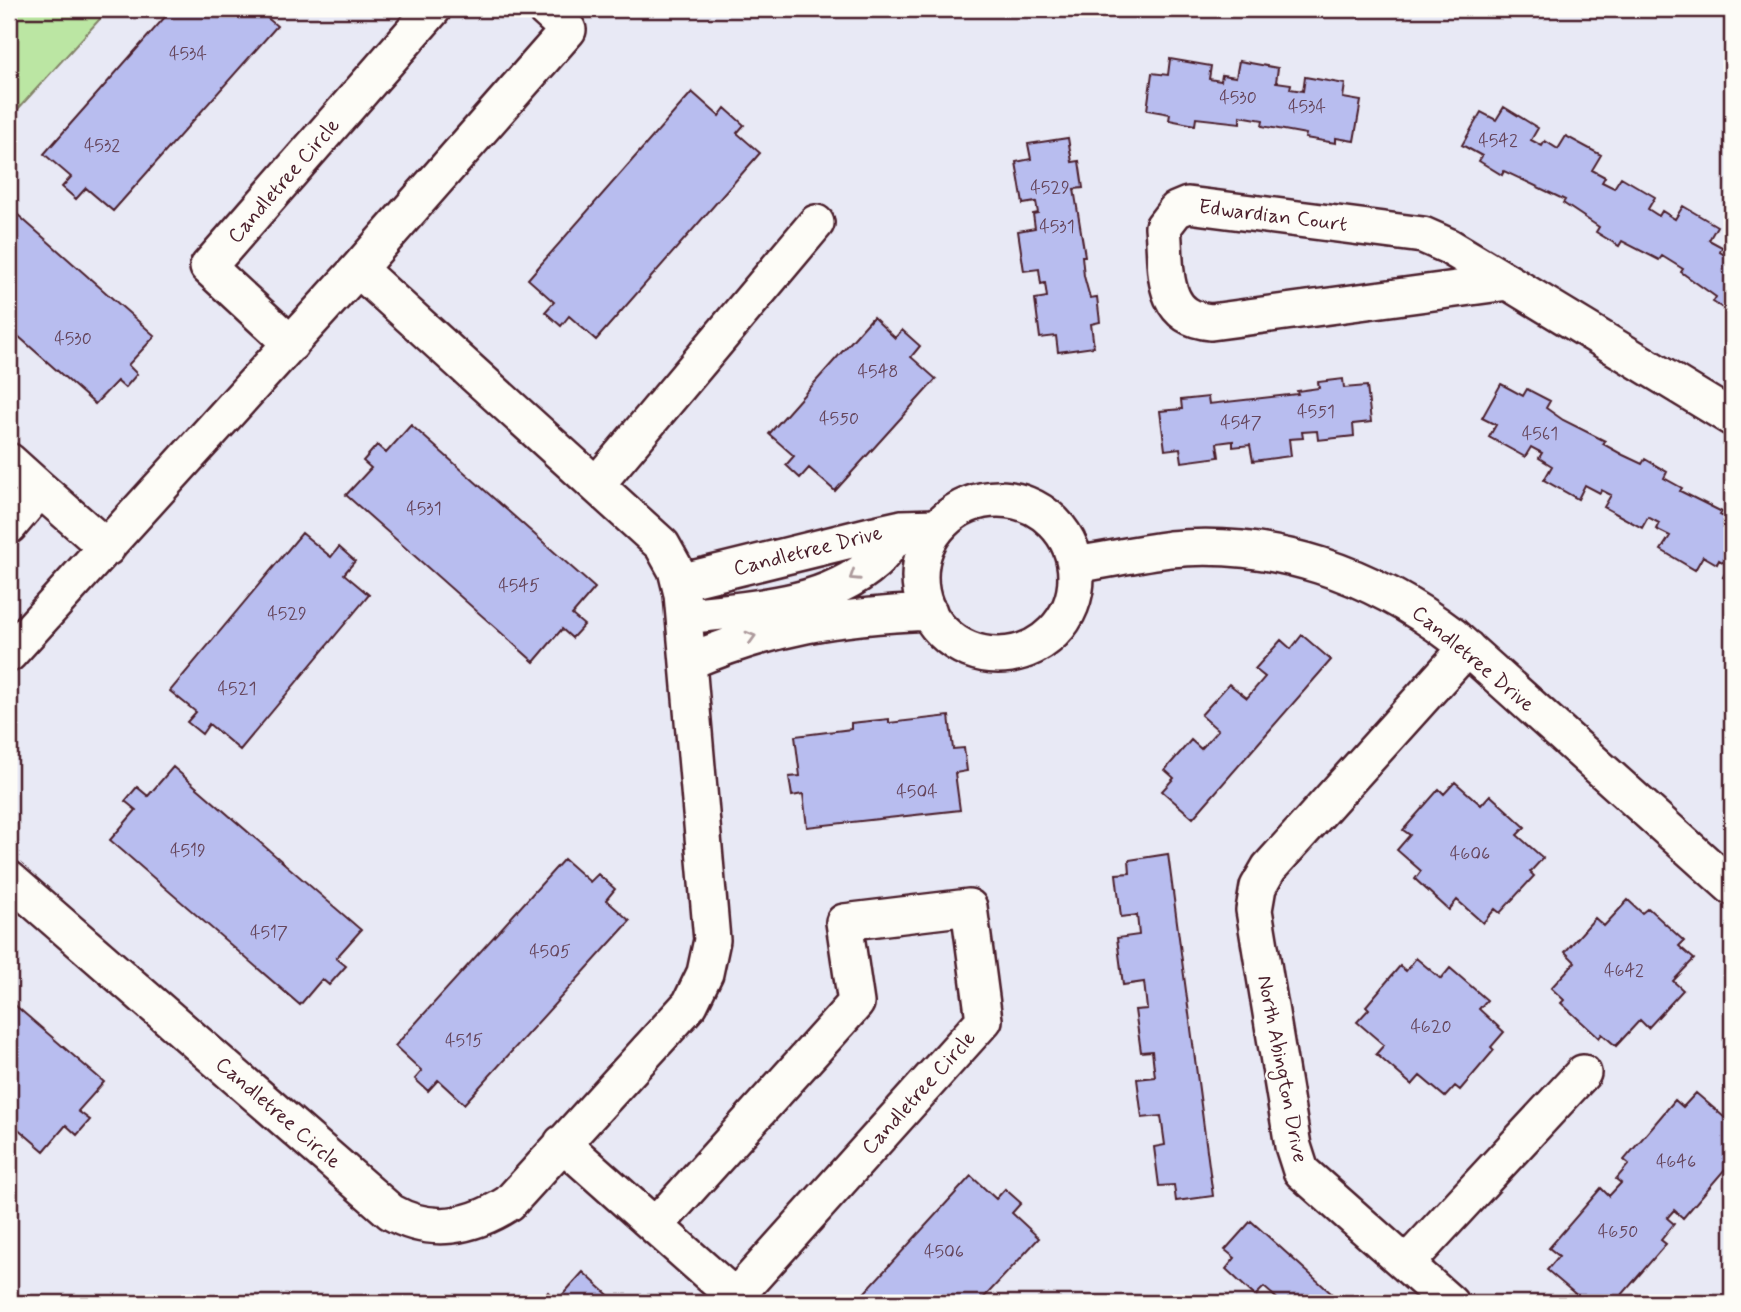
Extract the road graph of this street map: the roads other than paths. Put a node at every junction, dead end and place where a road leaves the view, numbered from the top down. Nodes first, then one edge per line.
1 (433, 9) edge
2 (545, 9) edge
3 (816, 223) dead end
4 (358, 269) junction
5 (1508, 282) junction
6 (291, 344) junction
7 (1732, 418) edge
8 (9, 461) edge
9 (596, 485) junction
10 (40, 489) junction
11 (9, 526) edge
12 (937, 527) junction
13 (902, 528) junction
14 (107, 548) junction
15 (1076, 565) junction
16 (680, 582) junction
17 (929, 612) junction
18 (684, 616) junction
19 (1466, 648) junction
20 (9, 654) edge
21 (688, 662) junction
22 (9, 879) edge
23 (1732, 887) edge
24 (1583, 1073) dead end
25 (562, 1143) junction
26 (655, 1226) junction
27 (1406, 1264) junction
28 (1450, 1303) edge

1 - 6 street, Candletree Circle
2 - 4 street
3 - 9 street
4 - 6 street
4 - 9 street, Candletree Circle
5 - 5 street, Edwardian Court
5 - 7 street, Edwardian Court
6 - 14 street
8 - 10 street
9 - 16 street, Candletree Circle
10 - 11 street
10 - 14 street
12 - 13 street, Candletree Drive
12 - 15 street
12 - 17 street
13 - 16 street, Candletree Drive
13 -> 18 street
14 - 20 street
15 - 17 street
15 - 19 street, Candletree Drive
16 - 18 street, Candletree Circle
21 -> 17 street
18 - 21 street, Candletree Circle
19 - 23 street, Candletree Drive
19 - 27 street, North Abington Drive
21 - 25 street, Candletree Circle
22 - 25 street, Candletree Circle
24 - 27 street
25 - 26 street, Candletree Circle
26 - 26 street, Candletree Circle
27 - 28 street, North Abington Drive

